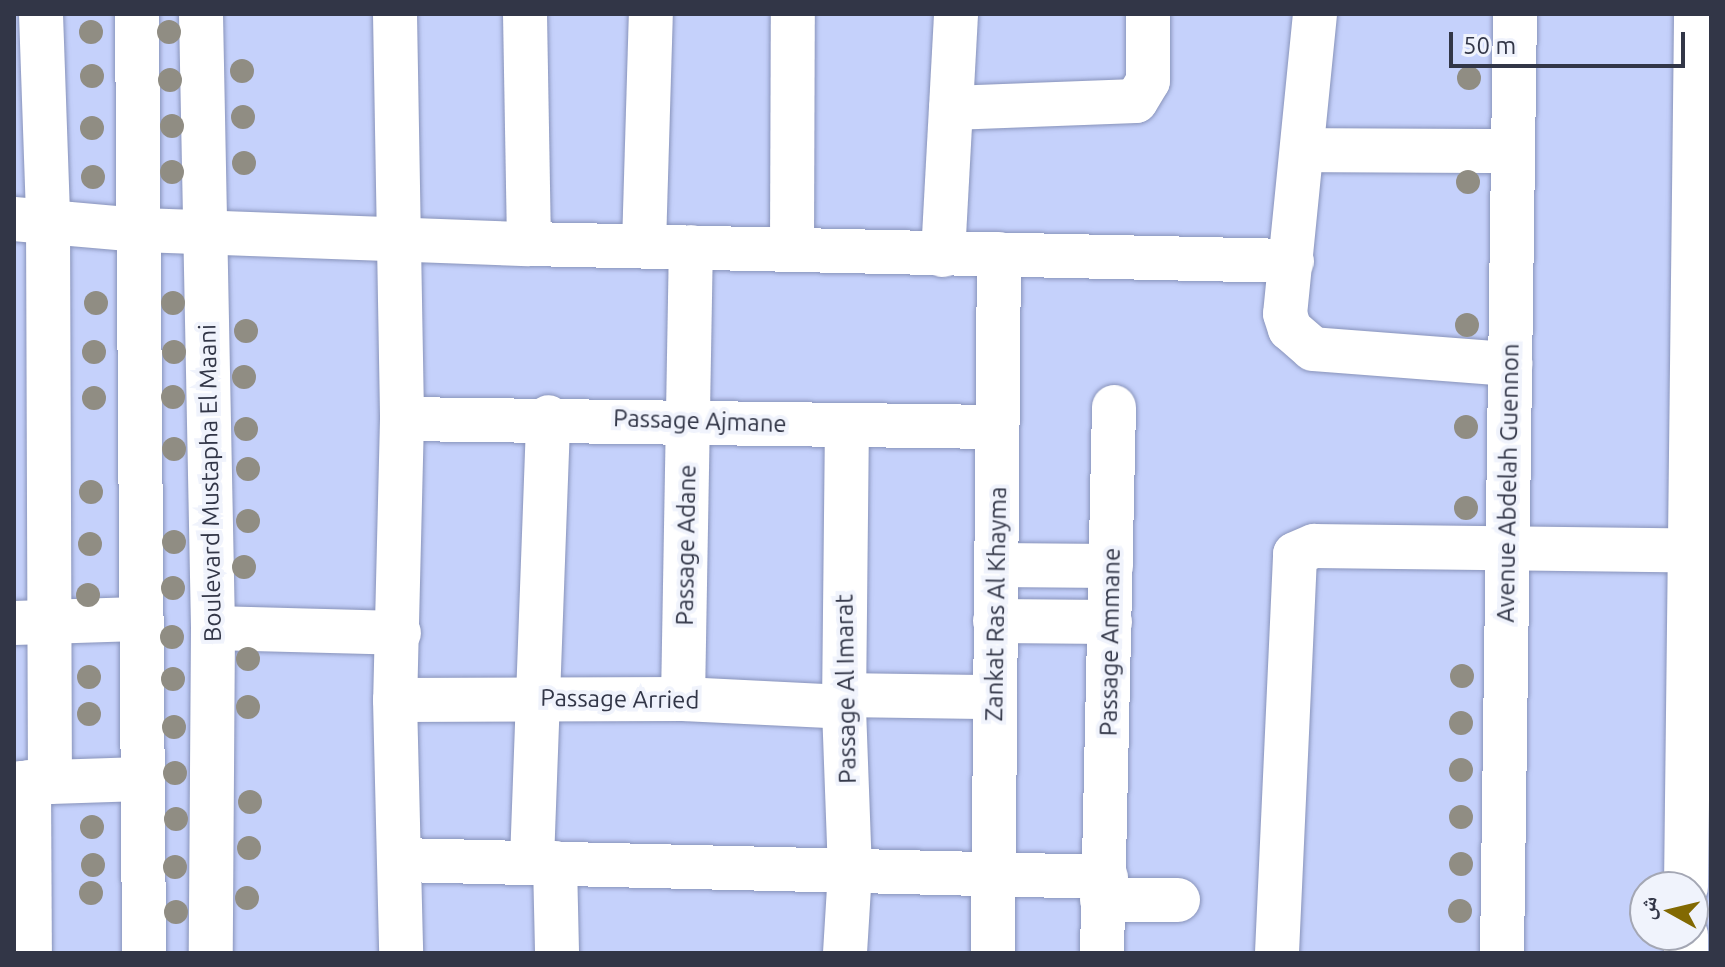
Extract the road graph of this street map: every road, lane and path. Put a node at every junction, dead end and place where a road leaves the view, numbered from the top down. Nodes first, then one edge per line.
1 (41, 14) edge
2 (137, 14) edge
3 (201, 14) edge
4 (395, 14) edge
5 (525, 14) edge
6 (651, 14) edge
7 (793, 14) edge
8 (956, 14) edge
9 (1148, 14) edge
10 (1315, 14) edge
11 (1515, 14) edge
12 (1696, 14) edge
13 (29, 92) edge
14 (951, 108) junction
15 (1302, 150) junction
16 (1513, 151) junction
17 (31, 219) edge
18 (141, 230) junction
19 (207, 233) junction
20 (400, 237) junction
21 (529, 244) junction
22 (644, 245) junction
23 (691, 247) junction
24 (792, 249) junction
25 (999, 254) junction
26 (943, 255) junction
27 (1292, 261) junction
28 (1510, 364) junction
29 (1114, 407) dead end
30 (548, 417) junction
31 (402, 419) junction
32 (688, 419) junction
33 (847, 426) junction
34 (997, 427) junction
35 (1507, 548) junction
36 (1699, 551) edge
37 (996, 565) junction
38 (1111, 566) junction
39 (138, 619) junction
40 (995, 621) junction
41 (31, 622) edge
42 (1110, 622) junction
43 (213, 628) junction
44 (399, 633) junction
45 (995, 697) junction
46 (541, 698) junction
47 (683, 699) junction
48 (395, 700) junction
49 (844, 701) junction
50 (142, 779) junction
51 (31, 782) edge
52 (401, 860) junction
53 (544, 862) junction
54 (1687, 871) edge
55 (850, 872) junction
56 (994, 878) junction
57 (1104, 889) junction
58 (1178, 900) dead end
59 (30, 953) edge
60 (144, 953) edge
61 (211, 953) edge
62 (401, 953) edge
63 (557, 953) edge
64 (845, 953) edge
65 (993, 953) edge
66 (1102, 953) edge
67 (1277, 953) edge
68 (1502, 953) edge

1 - 13 street
2 - 18 street
3 - 19 street, Boulevard Mustapha El Maani
4 - 20 street
5 - 21 street
6 - 22 street
7 - 24 street
8 - 14 street
9 - 14 street
10 - 15 street
11 - 16 street, Avenue Abdelah Guennon
12 - 36 street
13 - 17 street
14 - 26 street
15 - 16 street
15 - 27 street
16 - 28 street, Avenue Abdelah Guennon
17 - 18 street
17 - 41 street
18 - 19 street
18 - 39 street
19 - 20 street
19 - 43 street, Boulevard Mustapha El Maani
20 - 21 street
20 - 31 street
21 - 22 street
22 - 23 street
23 - 24 street
23 - 32 street, Passage Adane
24 - 26 street
25 - 26 street
25 - 27 street
25 - 34 street, Zankat Ras Al Khayma
27 - 28 street
28 - 35 street, Avenue Abdelah Guennon
29 - 38 street, Passage Ammane
30 - 31 street, Passage Ajmane
30 - 32 street, Passage Ajmane
30 - 46 street
31 - 44 street
32 - 33 street, Passage Ajmane
32 - 47 street, Passage Adane
33 - 34 street, Passage Ajmane
33 - 49 street, Passage Al Imarat
34 - 37 street, Zankat Ras Al Khayma
35 - 36 street
35 - 67 street
35 - 68 street, Avenue Abdelah Guennon
36 - 54 street
37 - 38 street
37 - 40 street, Zankat Ras Al Khayma
38 - 42 street, Passage Ammane
39 - 41 street
39 - 50 street
40 - 42 street
40 - 45 street, Zankat Ras Al Khayma
41 - 51 street
42 - 57 street, Passage Ammane
43 - 44 street
43 - 61 street, Boulevard Mustapha El Maani
44 - 48 street
45 - 49 street, Passage Arried
45 - 56 street, Zankat Ras Al Khayma
46 - 47 street, Passage Arried
46 - 48 street, Passage Arried
46 - 53 street
47 - 49 street, Passage Arried
48 - 52 street
49 - 55 street, Passage Al Imarat
50 - 51 street
50 - 60 street
51 - 59 street
52 - 53 street
52 - 62 street
53 - 55 street
53 - 63 street
55 - 56 street
55 - 64 street, Passage Al Imarat
56 - 57 street
56 - 65 street, Zankat Ras Al Khayma
57 - 58 street
57 - 66 street, Passage Ammane

